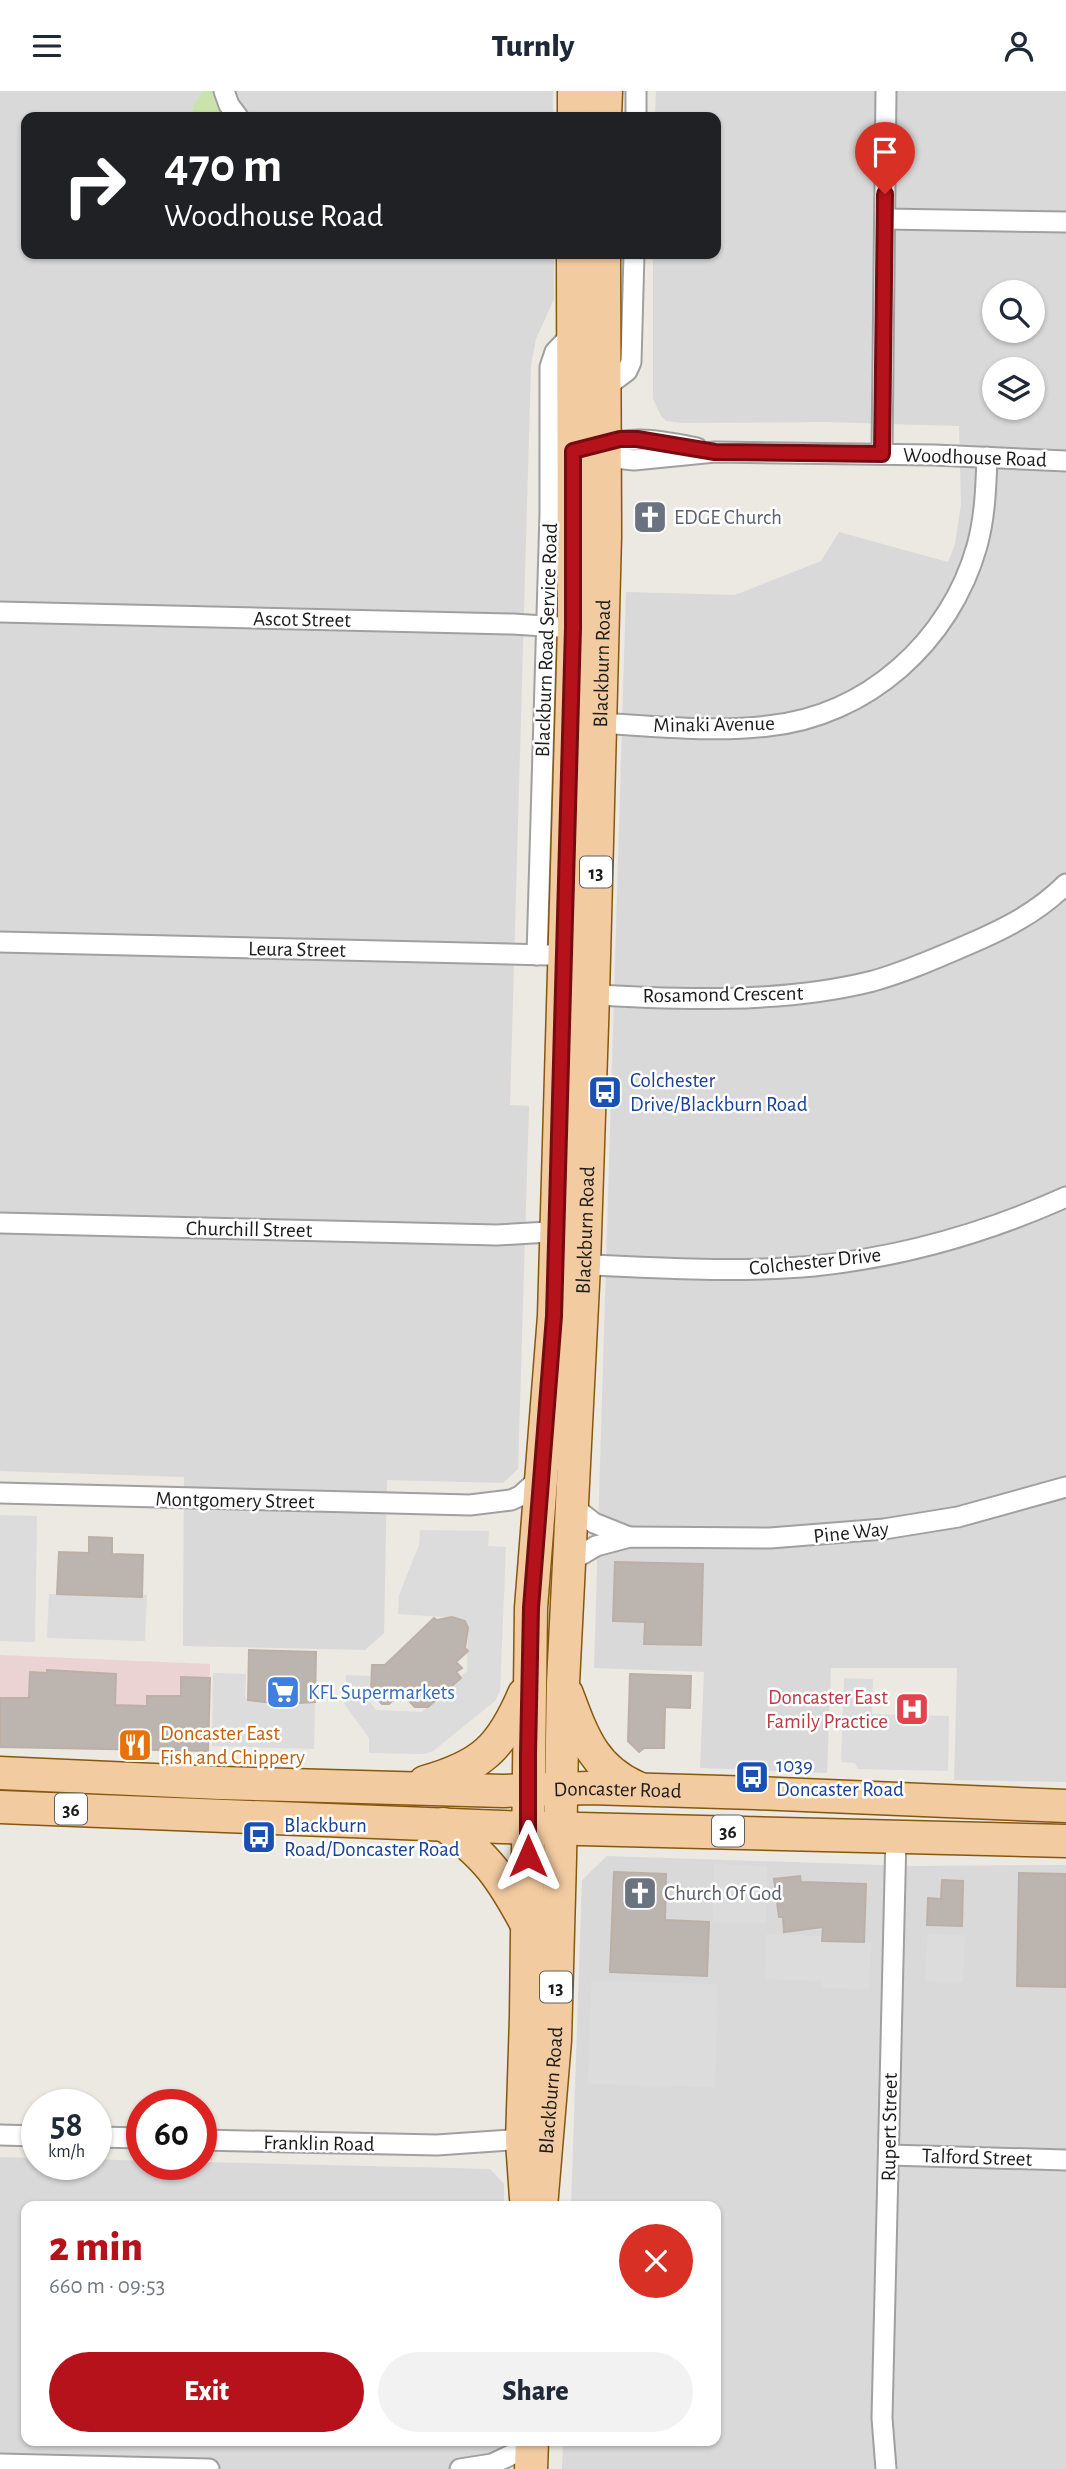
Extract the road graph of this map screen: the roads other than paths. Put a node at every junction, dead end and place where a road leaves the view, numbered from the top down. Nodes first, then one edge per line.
1 (224, 91) edge
2 (574, 91) edge
3 (606, 91) edge
4 (636, 91) edge
5 (886, 91) edge
6 (234, 112) edge
7 (574, 112) edge
8 (606, 112) edge
9 (636, 112) edge
10 (885, 219) junction
11 (1066, 222) edge
12 (573, 259) edge
13 (604, 259) edge
14 (634, 259) edge
15 (573, 333) junction
16 (603, 389) junction
17 (604, 450) junction
18 (573, 451) junction
19 (882, 454) junction
20 (987, 457) junction
21 (1066, 461) edge
22 (0, 612) edge
23 (575, 627) junction
24 (586, 723) junction
25 (1066, 884) edge
26 (1066, 902) edge
27 (1037, 910) junction
28 (0, 942) edge
29 (565, 956) junction
30 (578, 994) junction
31 (1066, 1198) edge
32 (0, 1223) edge
33 (567, 1248) junction
34 (1066, 1487) edge
35 (539, 1492) junction
36 (0, 1493) edge
37 (571, 1497) junction
38 (630, 1537) junction
39 (569, 1562) junction
40 (530, 1680) junction
41 (563, 1683) junction
42 (0, 1773) edge
43 (403, 1788) junction
44 (560, 1789) junction
45 (640, 1789) junction
46 (528, 1791) junction
47 (1066, 1806) edge
48 (0, 1807) edge
49 (443, 1824) junction
50 (528, 1827) junction
51 (560, 1828) junction
52 (896, 1836) junction
53 (1066, 1841) edge
54 (527, 1924) junction
55 (0, 2135) edge
56 (21, 2136) edge
57 (217, 2140) edge
58 (530, 2147) junction
59 (889, 2155) junction
60 (1066, 2159) edge
61 (527, 2201) edge
62 (540, 2201) edge
63 (882, 2418) junction
64 (535, 2458) edge
65 (0, 2464) edge
66 (209, 2469) edge
67 (460, 2469) edge
68 (873, 2469) edge
69 (887, 2469) edge

1 - 6 street
2 - 7 main road
3 - 8 main road
4 - 9 street
5 - 10 street
10 - 11 street
10 - 19 street
12 - 15 main road, Blackburn Road / 13
13 - 16 main road, Blackburn Road / 13
14 - 16 street
15 - 18 main road, Blackburn Road / 13
15 - 23 street, Blackburn Road Service Road
16 - 17 main road, Blackburn Road / 13
17 - 18 street, Woodhouse Road
17 - 19 street, Woodhouse Road
17 - 23 main road, Blackburn Road / 13
18 - 23 main road, Blackburn Road / 13
19 - 20 street, Woodhouse Road
20 - 21 street, Woodhouse Road
20 - 24 street, Minaki Avenue
22 - 23 street, Ascot Street
23 - 24 main road, Blackburn Road / 13
23 - 29 street, Blackburn Road Service Road
24 - 29 main road, Blackburn Road / 13
25 - 27 street, Rosamond Crescent
26 - 27 street
27 - 30 street, Rosamond Crescent
28 - 29 street, Leura Street
29 - 30 main road, Blackburn Road / 13
30 - 33 main road, Blackburn Road / 13
31 - 33 street, Colchester Drive
32 - 33 street, Churchill Street
33 - 35 main road, Blackburn Road / 13
33 - 37 main road, Blackburn Road / 13
34 - 38 street, Pine Way
35 - 36 street, Montgomery Street
35 - 37 street, Montgomery Street
35 - 40 main road, Blackburn Road / 13
37 - 38 street, Pine Way
37 - 39 main road, Blackburn Road / 13
38 - 39 street, Pine Way
39 - 41 main road, Blackburn Road / 13
40 - 43 main road
40 - 46 main road, Blackburn Road / 13
41 - 44 main road, Blackburn Road / 13
41 - 45 main road
42 - 43 main road, Doncaster Road / 36
43 - 46 main road, Doncaster Road / 36
44 - 45 main road, Doncaster Road / 36
44 - 46 main road, Doncaster Road / 36
44 - 51 main road, Blackburn Road / 13
45 - 47 main road, Doncaster Road / 36
46 - 50 main road, Blackburn Road / 13
48 - 49 main road, Doncaster Road / 36
49 - 50 main road, Doncaster Road / 36
49 - 54 main road
50 - 51 main road, Doncaster Road / 36
50 - 54 main road, Blackburn Road / 13
51 - 52 main road, Doncaster Road / 36
51 - 58 main road, Blackburn Road / 13
52 - 53 main road, Doncaster Road / 36
52 - 59 street, Rupert Street
54 - 58 main road, Blackburn Road / 13
55 - 56 street
57 - 58 street, Franklin Road
58 - 61 main road, Blackburn Road / 13
58 - 62 main road, Blackburn Road / 13
59 - 60 street, Talford Street
59 - 63 street, Rupert Street
63 - 68 street, Rupert Street
63 - 69 street, Rupert Street
64 - 67 street
65 - 66 street

